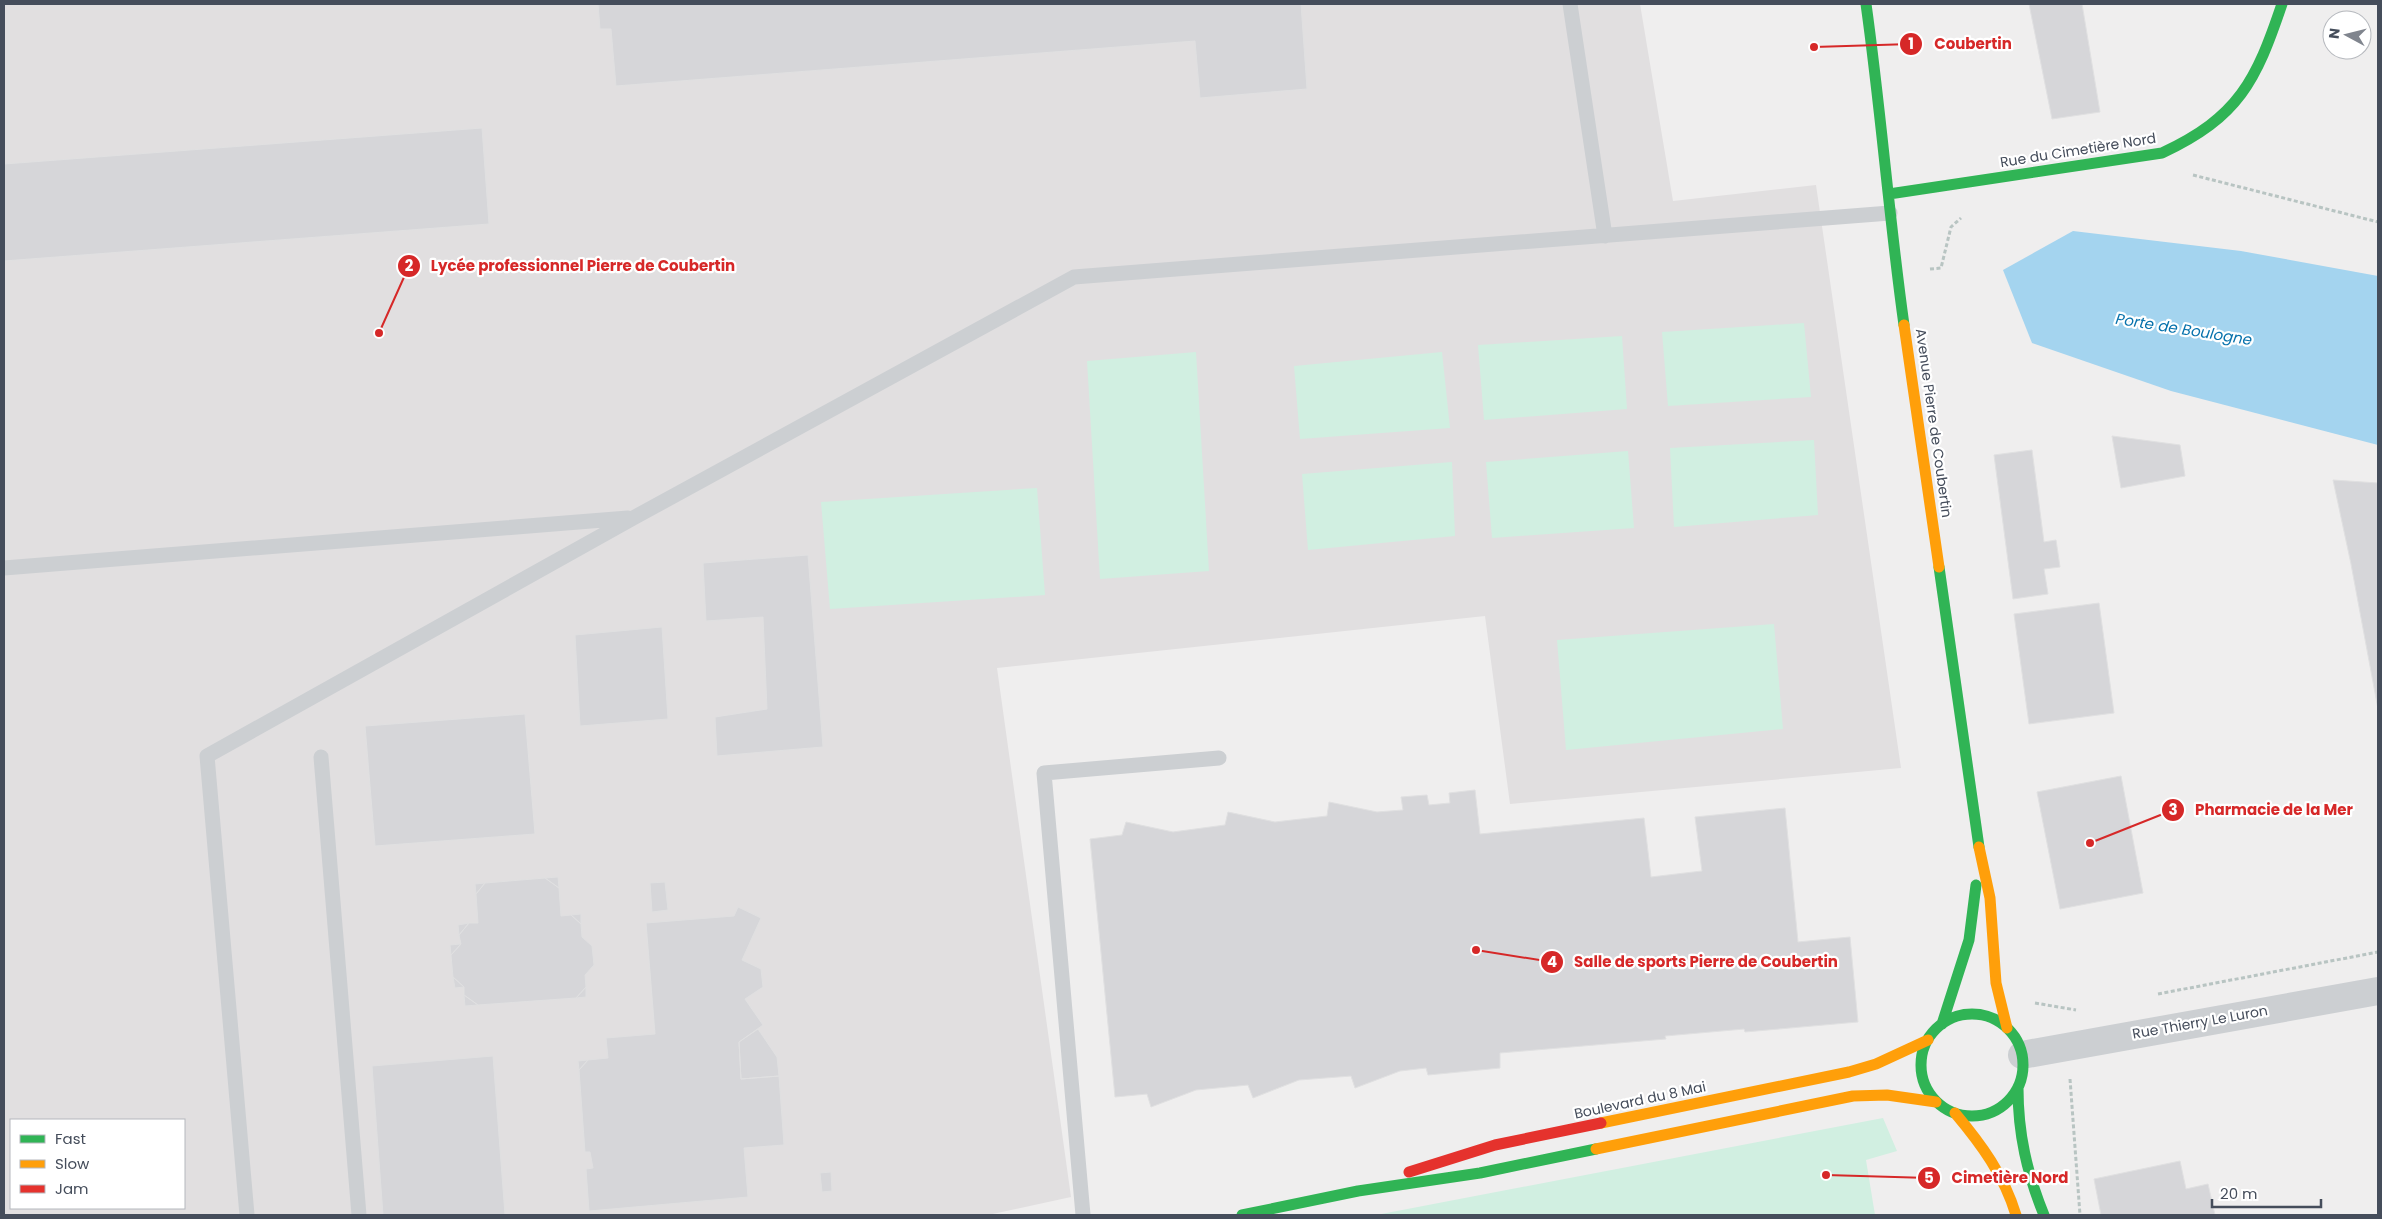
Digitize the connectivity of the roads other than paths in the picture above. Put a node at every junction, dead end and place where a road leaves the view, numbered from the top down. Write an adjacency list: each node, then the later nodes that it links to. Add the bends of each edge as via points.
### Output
1 (1570, 4): 6 (lane)
2 (1866, 4): 4 (street, Avenue Pierre de Coubertin)
3 (2282, 4): 4 (street, Rue du Cimetière Nord, via 2257,71 2237,102 2206,131 2184,144 2162,153)
4 (1889, 194): 5 (street, Avenue Pierre de Coubertin)
5 (1890, 213): 6 (lane); 11 (street, Avenue Pierre de Coubertin)
6 (1605, 236): 7 (lane, via 1074,278)
7 (635, 517): 8 (lane); 21 (lane, via 207,756)
8 (4, 568)
9 (321, 757): 22 (lane)
10 (1219, 758): 23 (lane, via 1044,773)
11 (1979, 845): 13 (street, Avenue Pierre de Coubertin, via 1969,940); 14 (street, Avenue Pierre de Coubertin, via 1990,898 1996,983)
12 (2378, 990): 16 (street, Rue Thierry Le Luron)
13 (1942, 1024): 14 (street, via 1972,1014 1987,1017); 15 (street)
14 (2007, 1028): 16 (street)
15 (1928, 1040): 18 (street, via 1921,1061 1922,1076); 20 (street, Boulevard du 8 Mai, via 1876,1064 1849,1072 1474,1150)
16 (2022, 1055): 17 (street, via 2022,1076)
17 (2018, 1088): 19 (street, via 2010,1100 1991,1113 1976,1116); 26 (street, via 2023,1160)
18 (1936, 1102): 19 (street); 20 (street, Boulevard du 8 Mai, via 1887,1095 1853,1096 1480,1173)
19 (1955, 1113): 25 (street, via 1998,1167)
20 (1358, 1192): 24 (street, Boulevard du 8 Mai)
21 (247, 1215)
22 (359, 1215)
23 (1083, 1215)
24 (1242, 1215)
25 (2016, 1215)
26 (2044, 1215)

